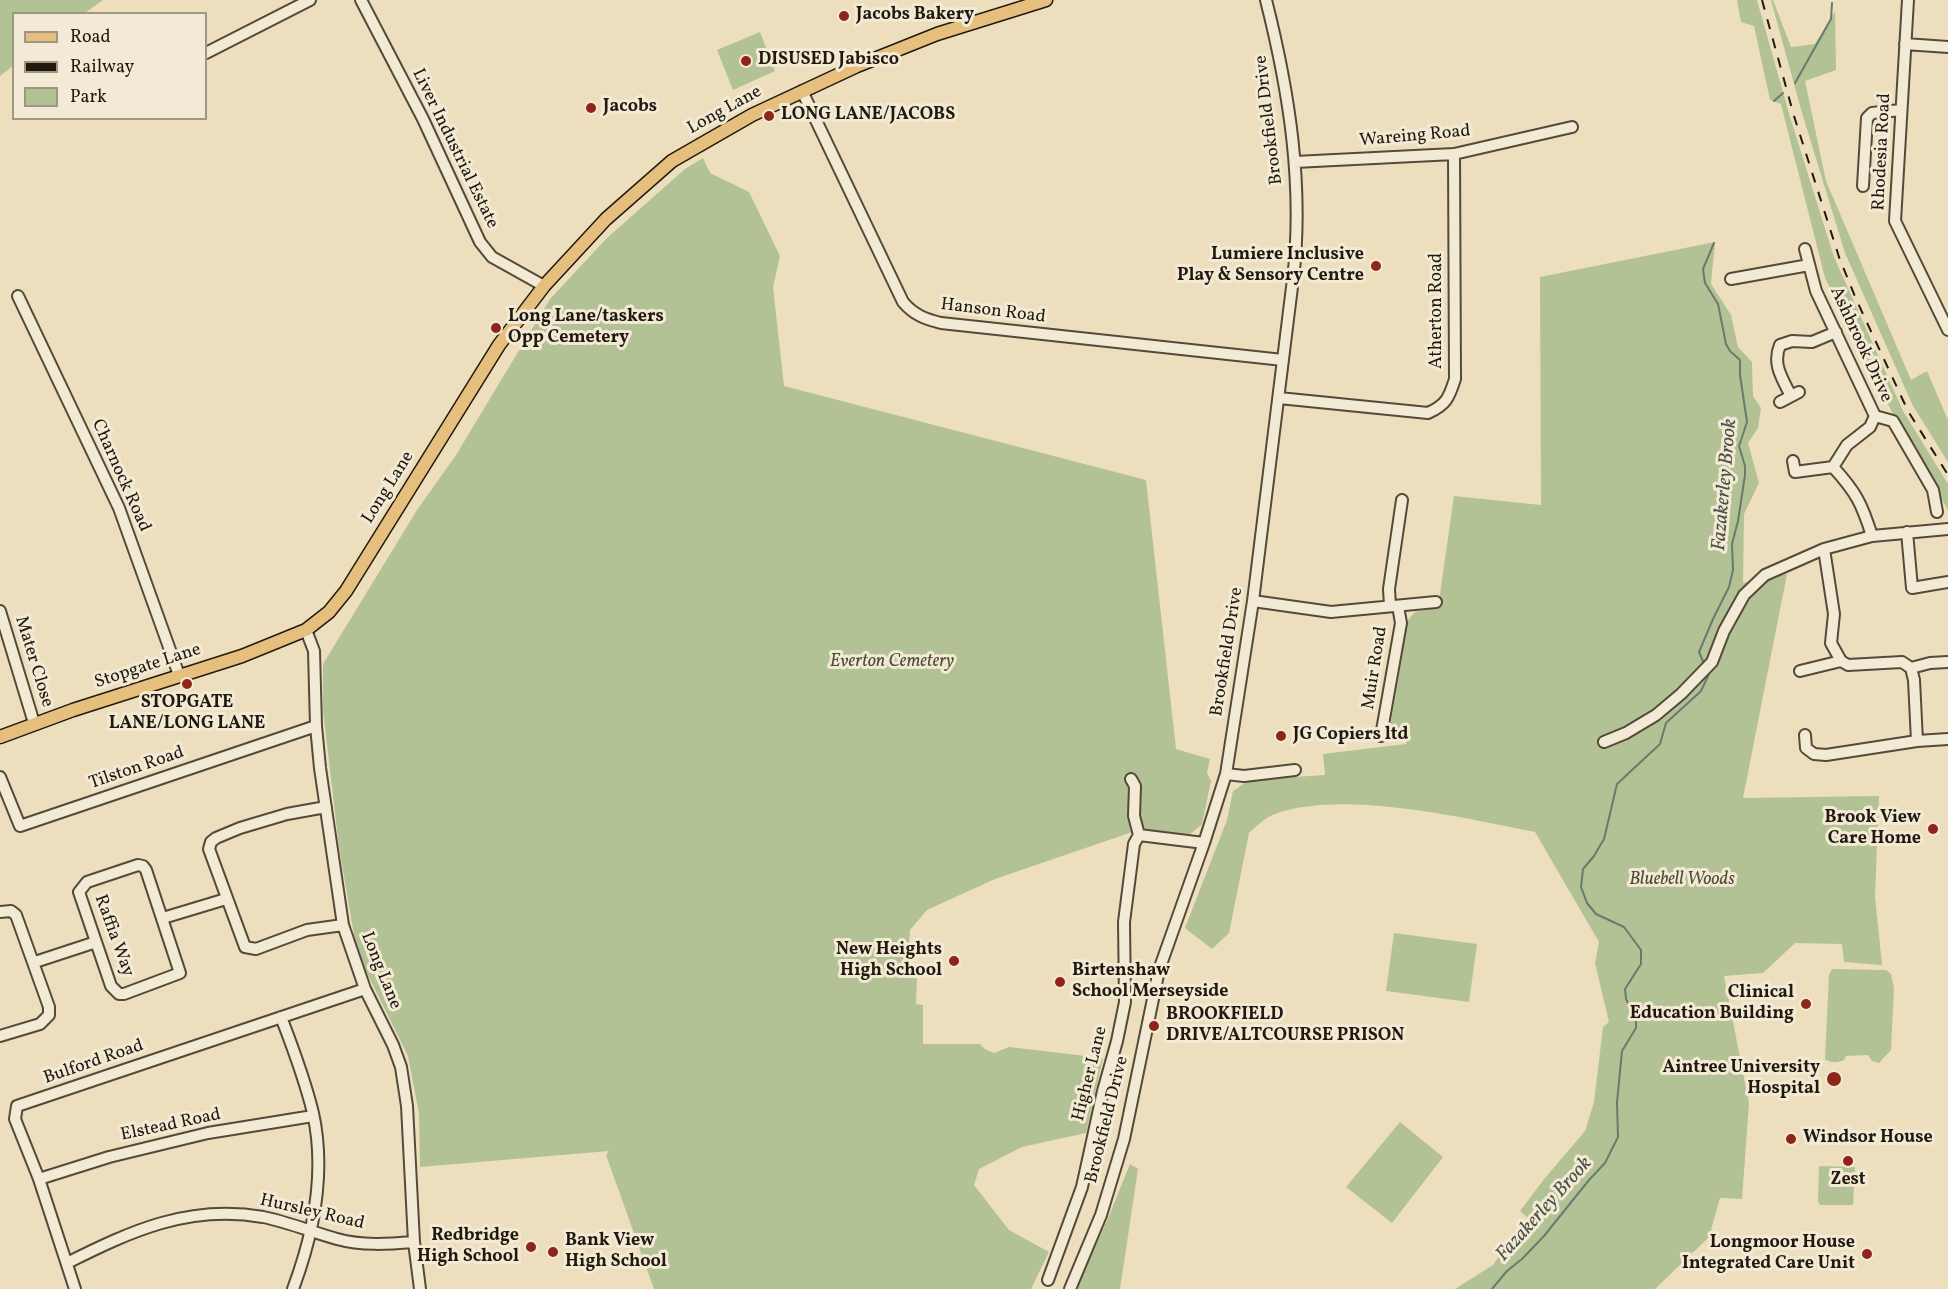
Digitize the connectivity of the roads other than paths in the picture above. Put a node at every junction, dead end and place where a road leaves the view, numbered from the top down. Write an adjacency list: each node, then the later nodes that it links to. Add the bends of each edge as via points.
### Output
1 (310, 0): 8 (street)
2 (361, 0): 19 (street, Liver Industrial Estate, via 423,119 480,242 492,257)
3 (1046, 0): 9 (main road, Long Lane, via 937,34)
4 (1266, 0): 13 (street, Brookfield Drive, via 1281,58)
5 (1908, 0): 6 (street, Rhodesia Road)
6 (1905, 44): 7 (street); 10 (street, Rhodesia Road)
7 (1948, 47)
8 (207, 52)
9 (802, 91): 19 (main road, Long Lane, via 672,161 606,219); 24 (street, Hanson Road, via 903,302 926,320)
10 (1901, 110): 14 (street, via 1868,116); 22 (street, Rhodesia Road, via 1896,221)
11 (1572, 127): 12 (street, Wareing Road)
12 (1454, 154): 13 (street, Wareing Road); 25 (street, Atherton Road, via 1455,379 1449,396 1441,407 1428,413)
13 (1295, 162): 24 (street, Brookfield Drive, via 1295,266)
14 (1863, 186)
15 (1805, 249): 16 (street, Ashbrook Drive)
16 (1809, 266): 17 (street); 23 (street, Ashbrook Drive)
17 (1748, 276): 18 (street); 20 (street)
18 (1731, 279)
19 (544, 286): 41 (main road, Long Lane, via 499,345 346,591 329,612)
20 (1751, 289)
21 (18, 296): 46 (street, Charnock Road, via 119,508)
22 (1948, 330)
23 (1836, 332): 26 (street, via 1812,342 1780,345 1777,370 1795,394); 27 (street, Ashbrook Drive)
24 (1283, 360): 25 (street, Brookfield Drive)
25 (1278, 398): 37 (street, Brookfield Drive)
26 (1780, 402)
27 (1875, 416): 29 (street, Ashbrook Drive, via 1870,427 1847,445); 31 (street, via 1893,421 1933,490)
28 (1793, 461): 29 (street, via 1795,472)
29 (1833, 467): 34 (street, via 1862,504)
30 (1402, 500): 39 (street, Muir Road, via 1389,589)
31 (1937, 512)
32 (1948, 529): 33 (street)
33 (1906, 532): 34 (street); 36 (street, via 1912,588)
34 (1872, 536): 35 (street)
35 (1824, 549): 42 (street, via 1834,614 1831,643); 54 (street, via 1765,574 1744,595 1712,662 1656,715)
36 (1948, 582)
37 (1253, 601): 39 (street, Muir Road, via 1331,612); 58 (street, Brookfield Drive)
38 (1436, 602): 39 (street, Muir Road)
39 (1394, 606): 50 (street, Muir Road, via 1401,623)
40 (0, 611): 47 (street, Mater Close)
41 (306, 630): 46 (main road, Stopgate Lane, via 242,656); 48 (street, Long Lane, via 314,651)
42 (1841, 661): 44 (street, via 1902,662); 45 (street)
43 (1948, 662): 44 (street)
44 (1911, 668): 53 (street)
45 (1800, 671)
46 (179, 675): 47 (main road, Stopgate Lane)
47 (34, 723): 51 (main road, Stopgate Lane)
48 (316, 726): 61 (street, Tilston Road, via 20,826); 62 (street, Long Lane)
49 (1805, 735): 55 (street, via 1806,748)
50 (1381, 736)
51 (0, 737)
52 (1948, 739): 53 (street)
53 (1917, 741): 55 (street)
54 (1604, 742)
55 (1814, 754): 56 (street)
56 (1802, 760)
57 (1295, 770): 58 (street, via 1244,776)
58 (1226, 774): 64 (street, Brookfield Drive)
59 (0, 777): 61 (street, Tilston Road)
60 (1131, 779): 63 (street, Higher Lane)
61 (4, 799)
62 (326, 807): 65 (street, via 240,828 211,842 209,849); 68 (street, Long Lane)
63 (1139, 835): 64 (street); 79 (street, Higher Lane, via 1134,844 1125,922 1125,1002 1082,1187)
64 (1204, 843): 83 (street, Brookfield Drive, via 1159,970 1124,1139 1101,1215)
65 (226, 899): 67 (street); 68 (street, via 245,947 250,949 307,930)
66 (0, 912): 70 (street, via 10,910 16,915)
67 (163, 918): 69 (street, Raffia Way, via 180,972 146,986 119,994 111,986); 69 (street, Raffia Way, via 143,866 87,882 79,892)
68 (343, 925): 71 (street, Long Lane)
69 (96, 942): 70 (street)
70 (35, 962): 73 (street, via 49,1015 40,1024)
71 (365, 989): 72 (street, Bulford Road); 77 (street, Long Lane, via 401,1067 407,1106)
72 (281, 1017): 74 (street); 75 (street, Bulford Road, via 17,1106 15,1119)
73 (0, 1036)
74 (313, 1116): 75 (street, Elstead Road, via 208,1133 109,1156); 76 (street, via 319,1159)
75 (39, 1179): 78 (street, Bulford Road)
76 (312, 1231): 77 (street, Hursley Road, via 366,1243); 78 (street, Hursley Road, via 242,1214 193,1215 168,1219 110,1241); 81 (street)
77 (414, 1242): 82 (street, Long Lane)
78 (67, 1263): 80 (street, Bulford Road)
79 (1048, 1280)
80 (75, 1289)
81 (293, 1289)
82 (420, 1289)
83 (1070, 1289)

